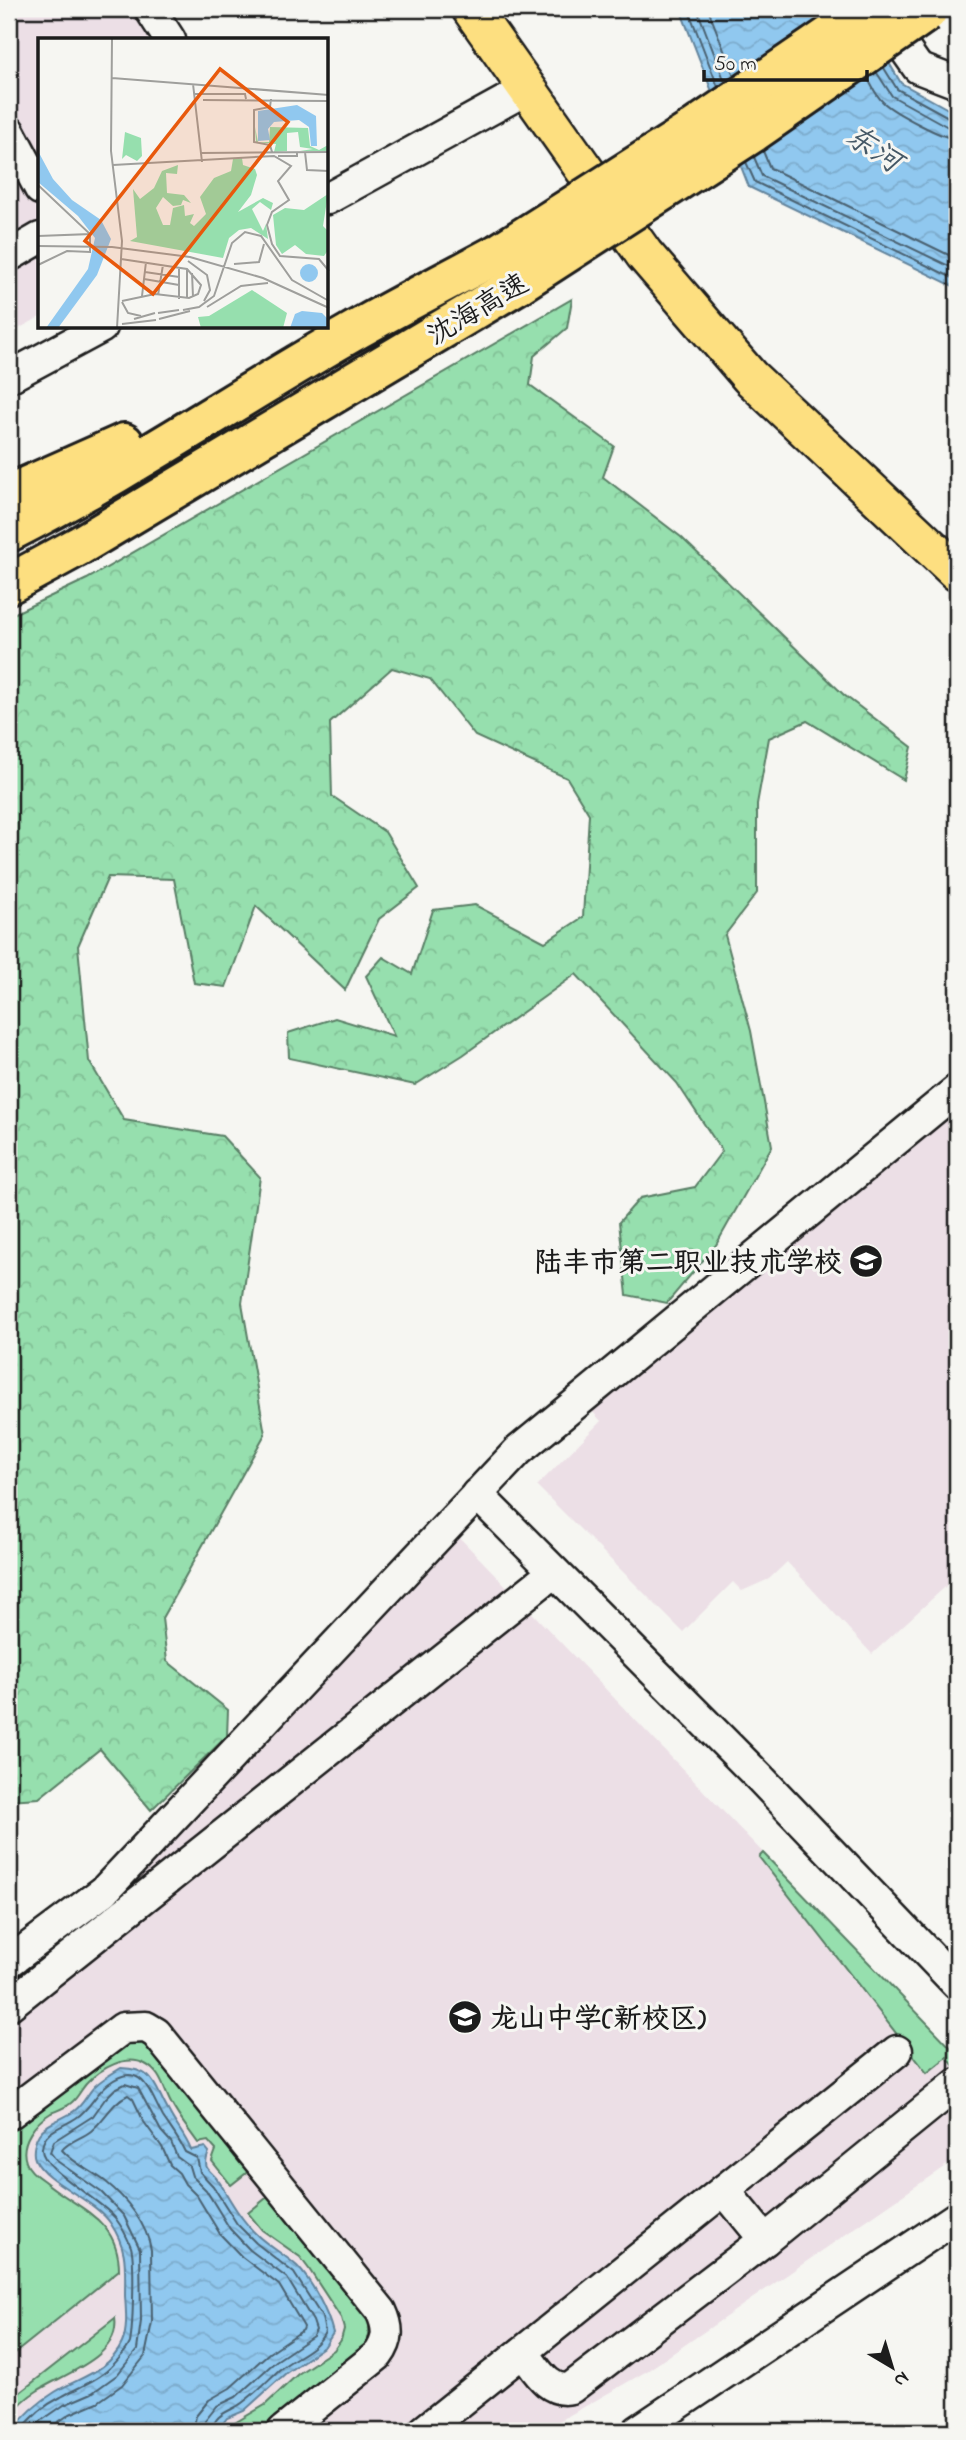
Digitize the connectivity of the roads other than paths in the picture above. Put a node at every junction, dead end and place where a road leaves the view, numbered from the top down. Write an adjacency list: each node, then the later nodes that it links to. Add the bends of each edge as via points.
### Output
1 (150, 9): 6 (street)
2 (471, 9): 8 (main road)
3 (869, 9): 15 (highway, 沈海高速, bridge, via 689,132)
4 (876, 9): 7 (street, via 918,68)
5 (929, 10): 15 (highway, 沈海高速, bridge, via 754,132)
6 (169, 38)
7 (957, 83)
8 (529, 88): 12 (street); 21 (main road, via 644,254 750,377)
9 (9, 131): 10 (street)
10 (24, 157): 11 (street)
11 (38, 185)
12 (329, 199)
13 (38, 239): 14 (street)
14 (9, 256)
15 (510, 268): 17 (highway, 沈海高速); 22 (highway, 沈海高速, via 91,539)
16 (98, 329): 18 (street)
17 (350, 334): 19 (highway); 20 (highway, 沈海高速)
18 (9, 377)
19 (9, 494)
20 (9, 532)
21 (957, 572)
22 (9, 584)
23 (957, 1090): 24 (street, via 518,1451)
24 (477, 1494): 25 (street); 26 (street, via 104,1891)
25 (554, 1572): 27 (street); 28 (street)
26 (9, 1962)
27 (957, 1984)
28 (9, 2005)
29 (897, 2051): 32 (street)
30 (957, 2084): 34 (street)
31 (9, 2115): 36 (street, via 123,2028 146,2027 156,2033 387,2323 385,2345 378,2355)
32 (724, 2190): 34 (street); 35 (street)
33 (957, 2217): 38 (street)
34 (765, 2240): 35 (street, via 571,2388 555,2389)
35 (523, 2352): 37 (street)
36 (283, 2431)
37 (424, 2431)
38 (638, 2431)

